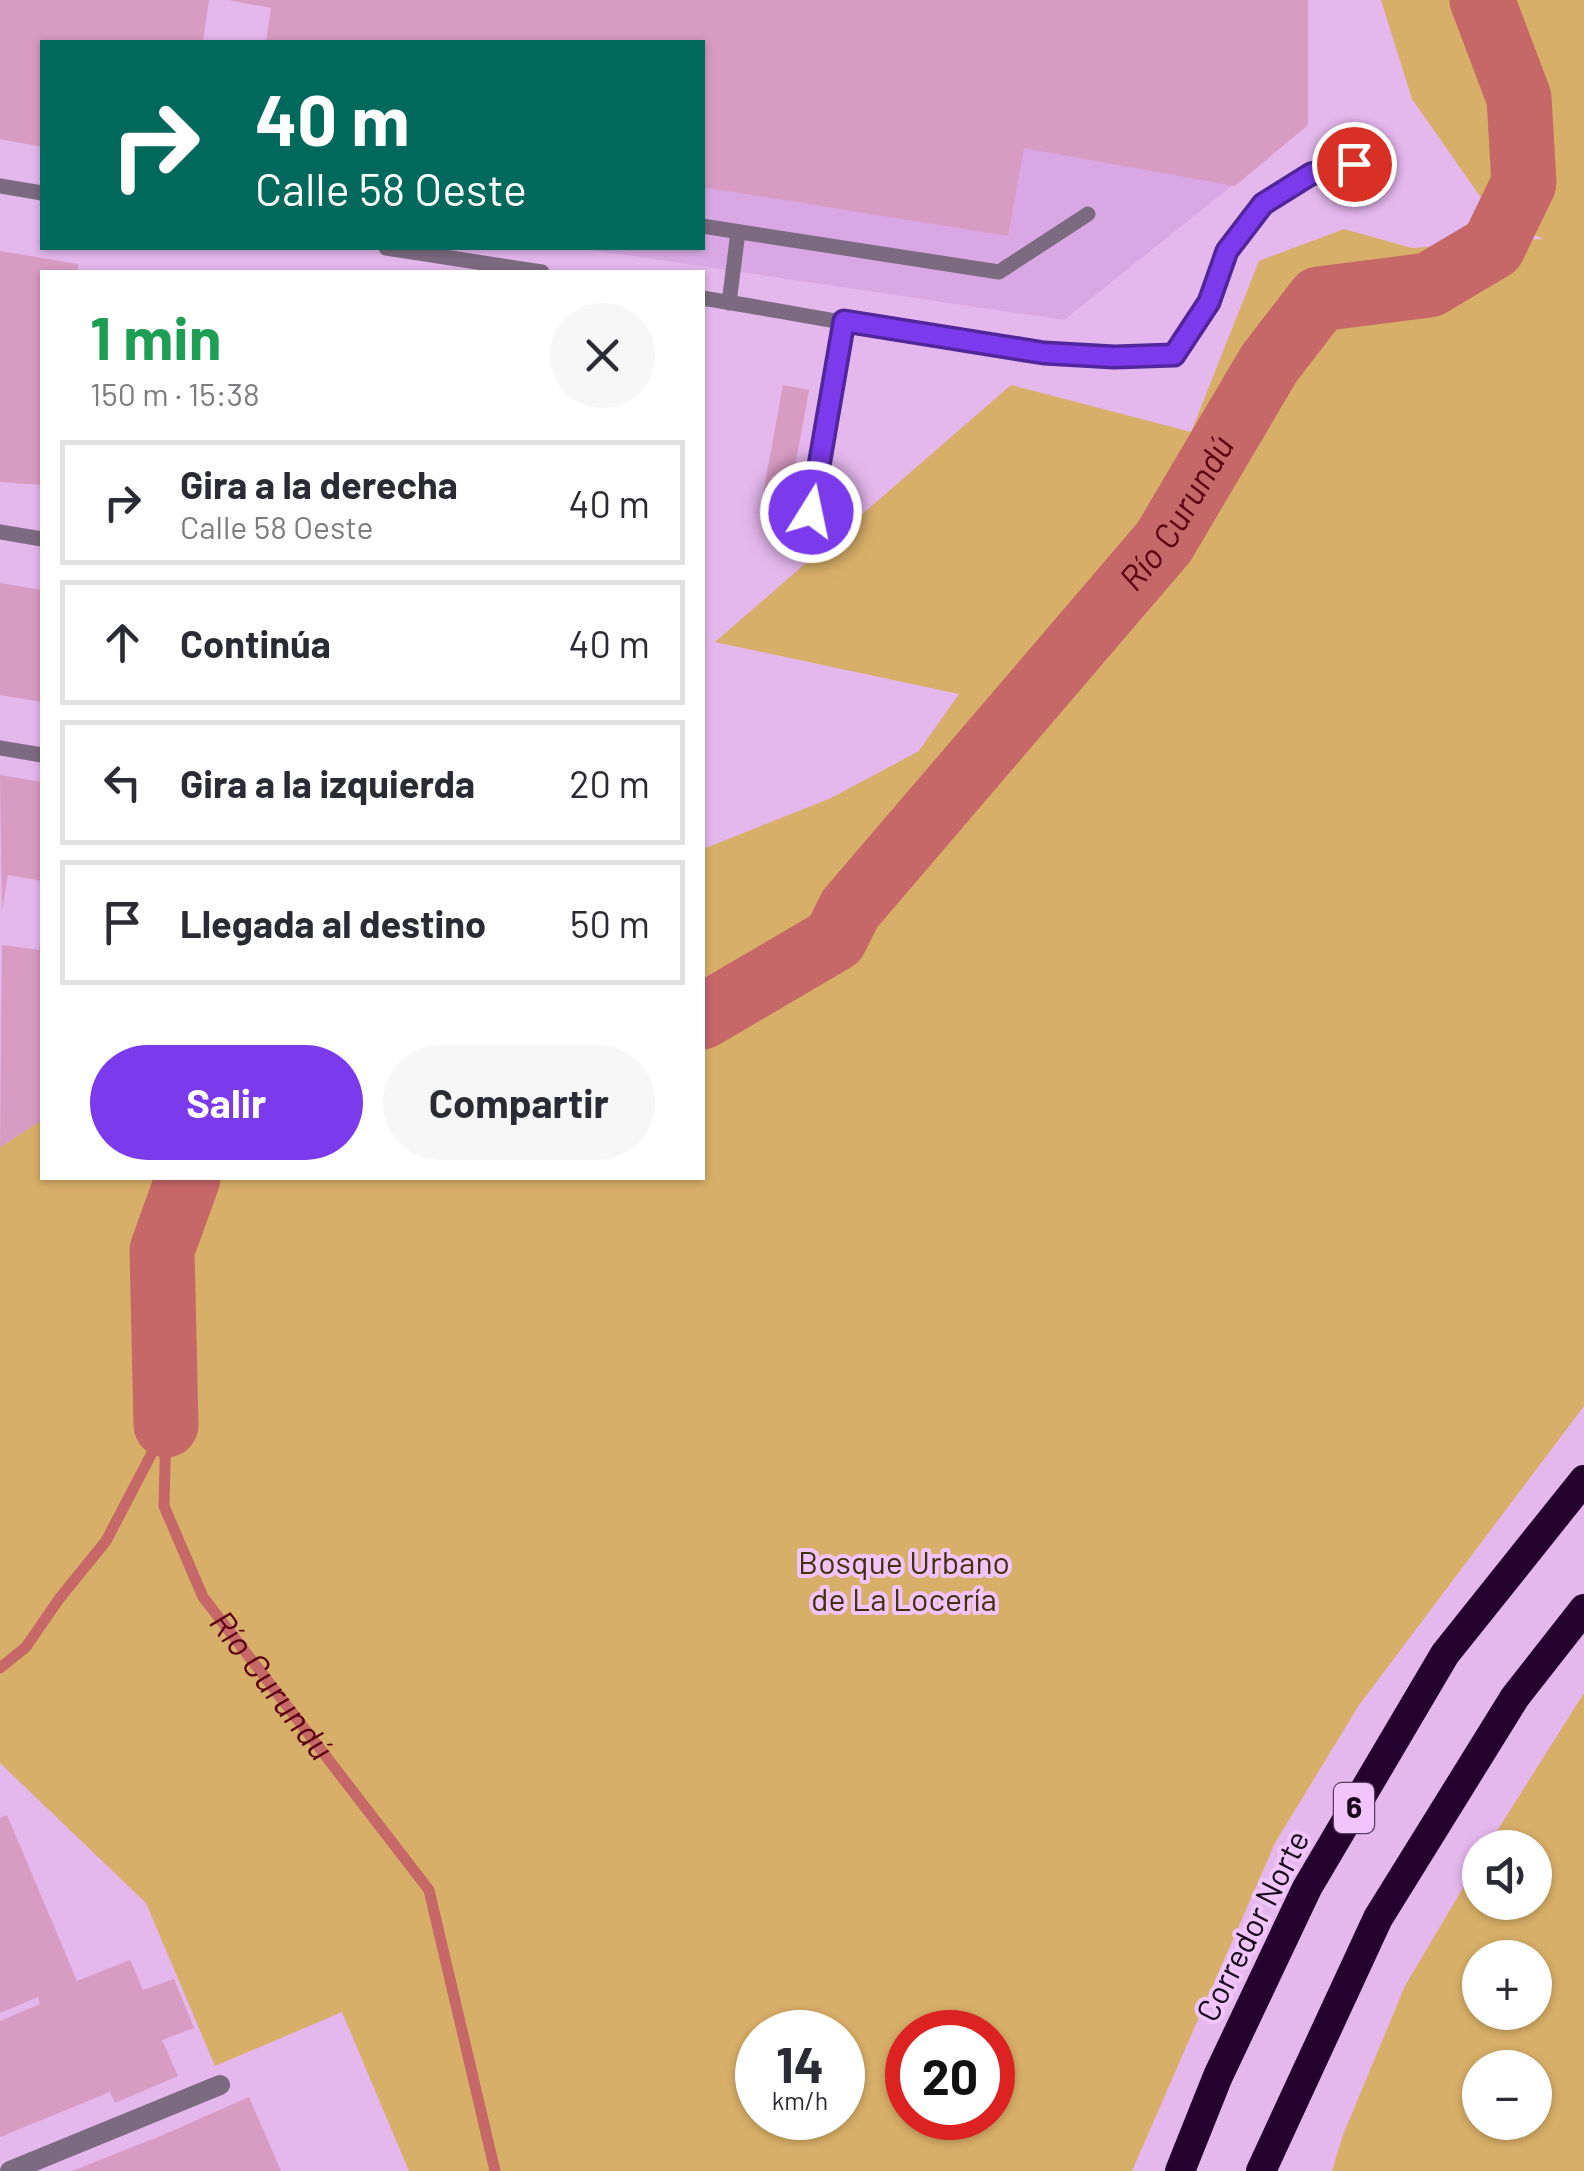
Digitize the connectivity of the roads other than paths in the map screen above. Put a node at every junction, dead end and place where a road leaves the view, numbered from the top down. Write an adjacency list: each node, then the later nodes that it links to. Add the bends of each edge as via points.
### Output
1 (1354, 164): 11 (lane, via 1311,174 1263,204 1227,251 1209,302 1174,355 1044,353)
2 (0, 186): 3 (lane)
3 (40, 192)
4 (1088, 214): 6 (lane, via 1000,272)
5 (705, 226): 6 (lane)
6 (738, 232): 10 (lane)
7 (399, 250): 8 (lane)
8 (529, 270)
9 (705, 298): 10 (lane)
10 (729, 302): 11 (lane)
11 (844, 321): 12 (lane)
12 (811, 512)
13 (0, 532): 14 (lane)
14 (40, 539)
15 (0, 748): 16 (lane)
16 (40, 755)
17 (1584, 1480): 22 (highway, Corredor Norte / 6, via 1445,1654 1316,1871)
18 (1584, 1609): 20 (highway, 6, via 1515,1697 1378,1918)
19 (220, 2085): 21 (street)
20 (1283, 2118): 23 (highway, 6); 24 (highway)
21 (10, 2171)
22 (1180, 2171)
23 (1261, 2171)
24 (1282, 2171)

